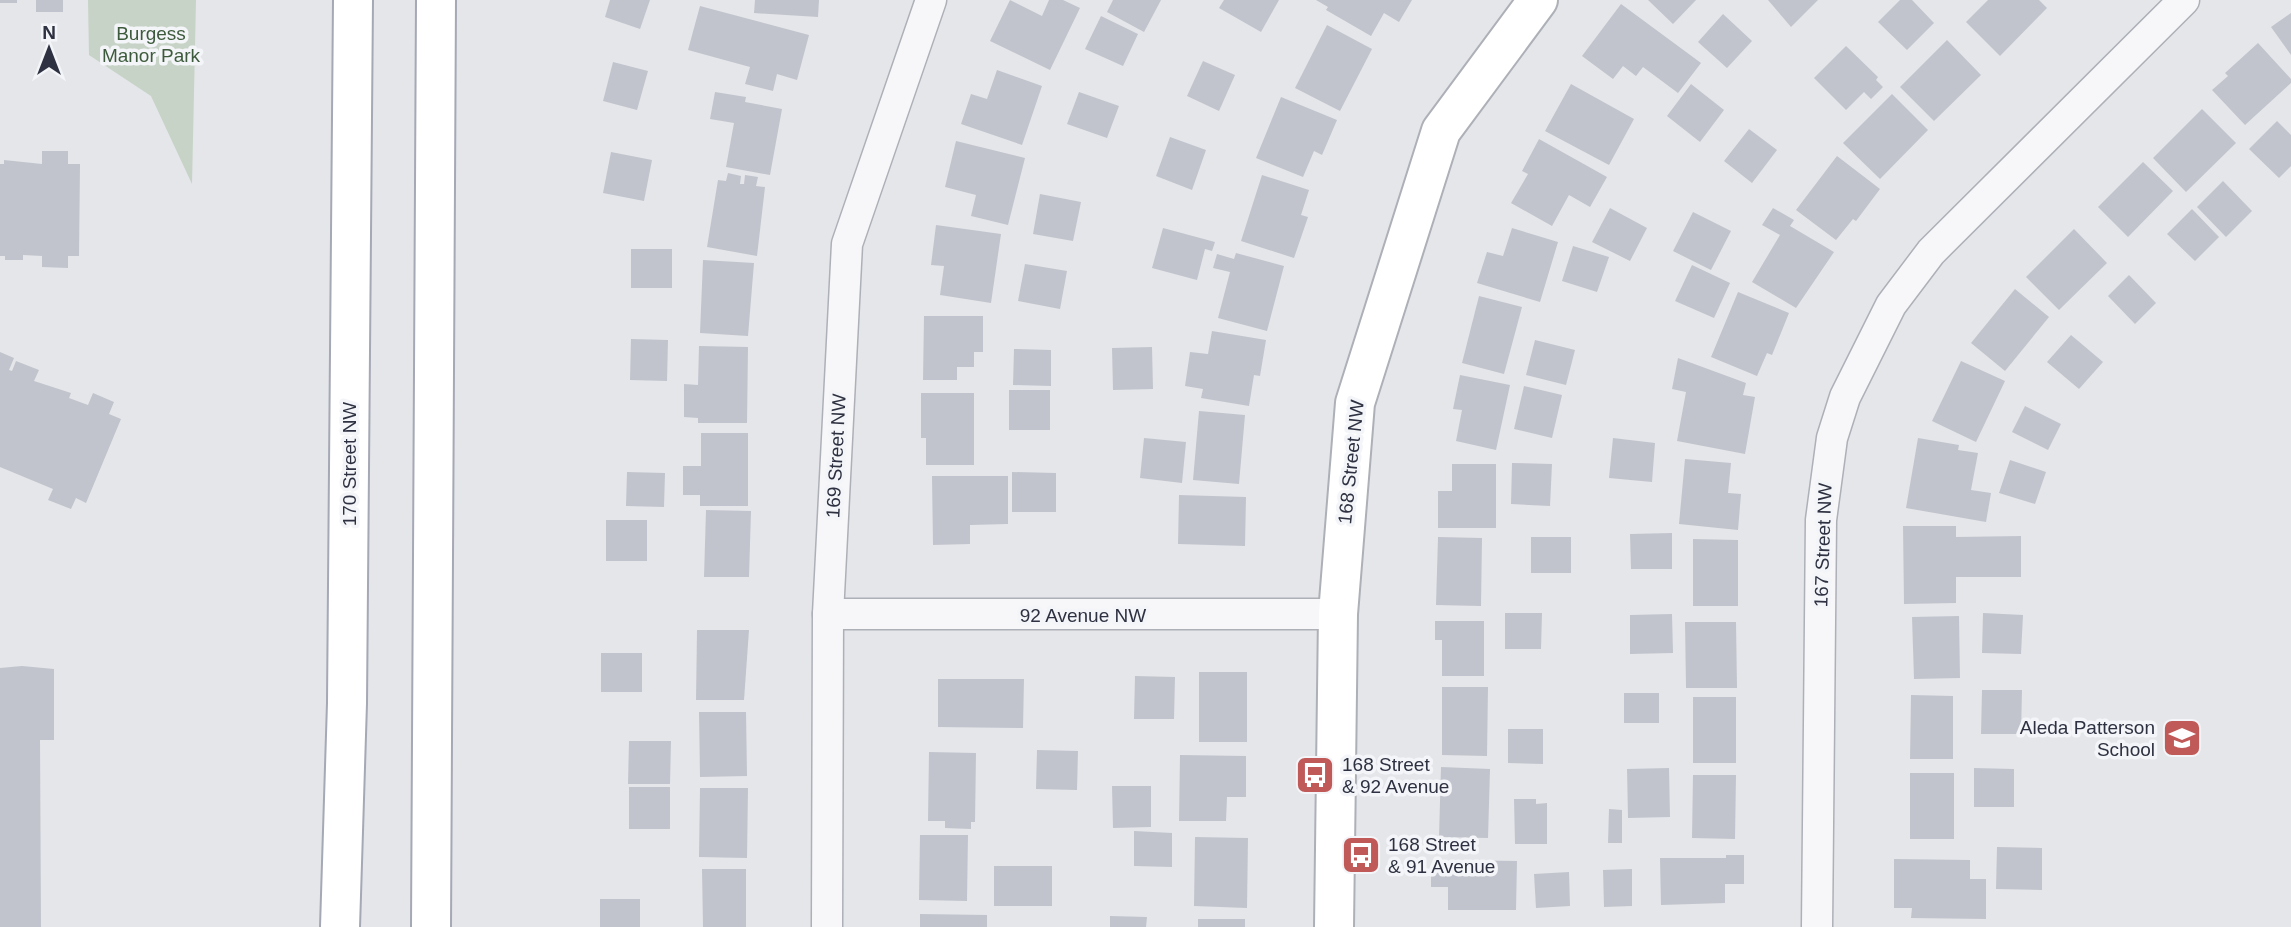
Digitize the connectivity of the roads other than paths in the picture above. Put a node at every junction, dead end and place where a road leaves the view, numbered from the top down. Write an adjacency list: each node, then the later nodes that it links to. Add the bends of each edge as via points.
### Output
1 (353, 0): 8 (main road, 170 Street NW, via 347,703)
2 (436, 0): 9 (main road)
3 (931, 0): 6 (street, 169 Street NW, via 847,244)
4 (1538, 0): 7 (main road, 168 Street NW, via 1441,131 1354,403)
5 (2184, 0): 12 (street, 167 Street NW, via 1931,252 1891,305 1845,397 1832,438 1821,520)
6 (828, 614): 7 (street, 92 Avenue NW); 10 (street, 169 Street NW)
7 (1338, 614): 11 (main road, 168 Street NW)
8 (340, 927)
9 (431, 927)
10 (827, 927)
11 (1334, 927)
12 (1817, 927)

